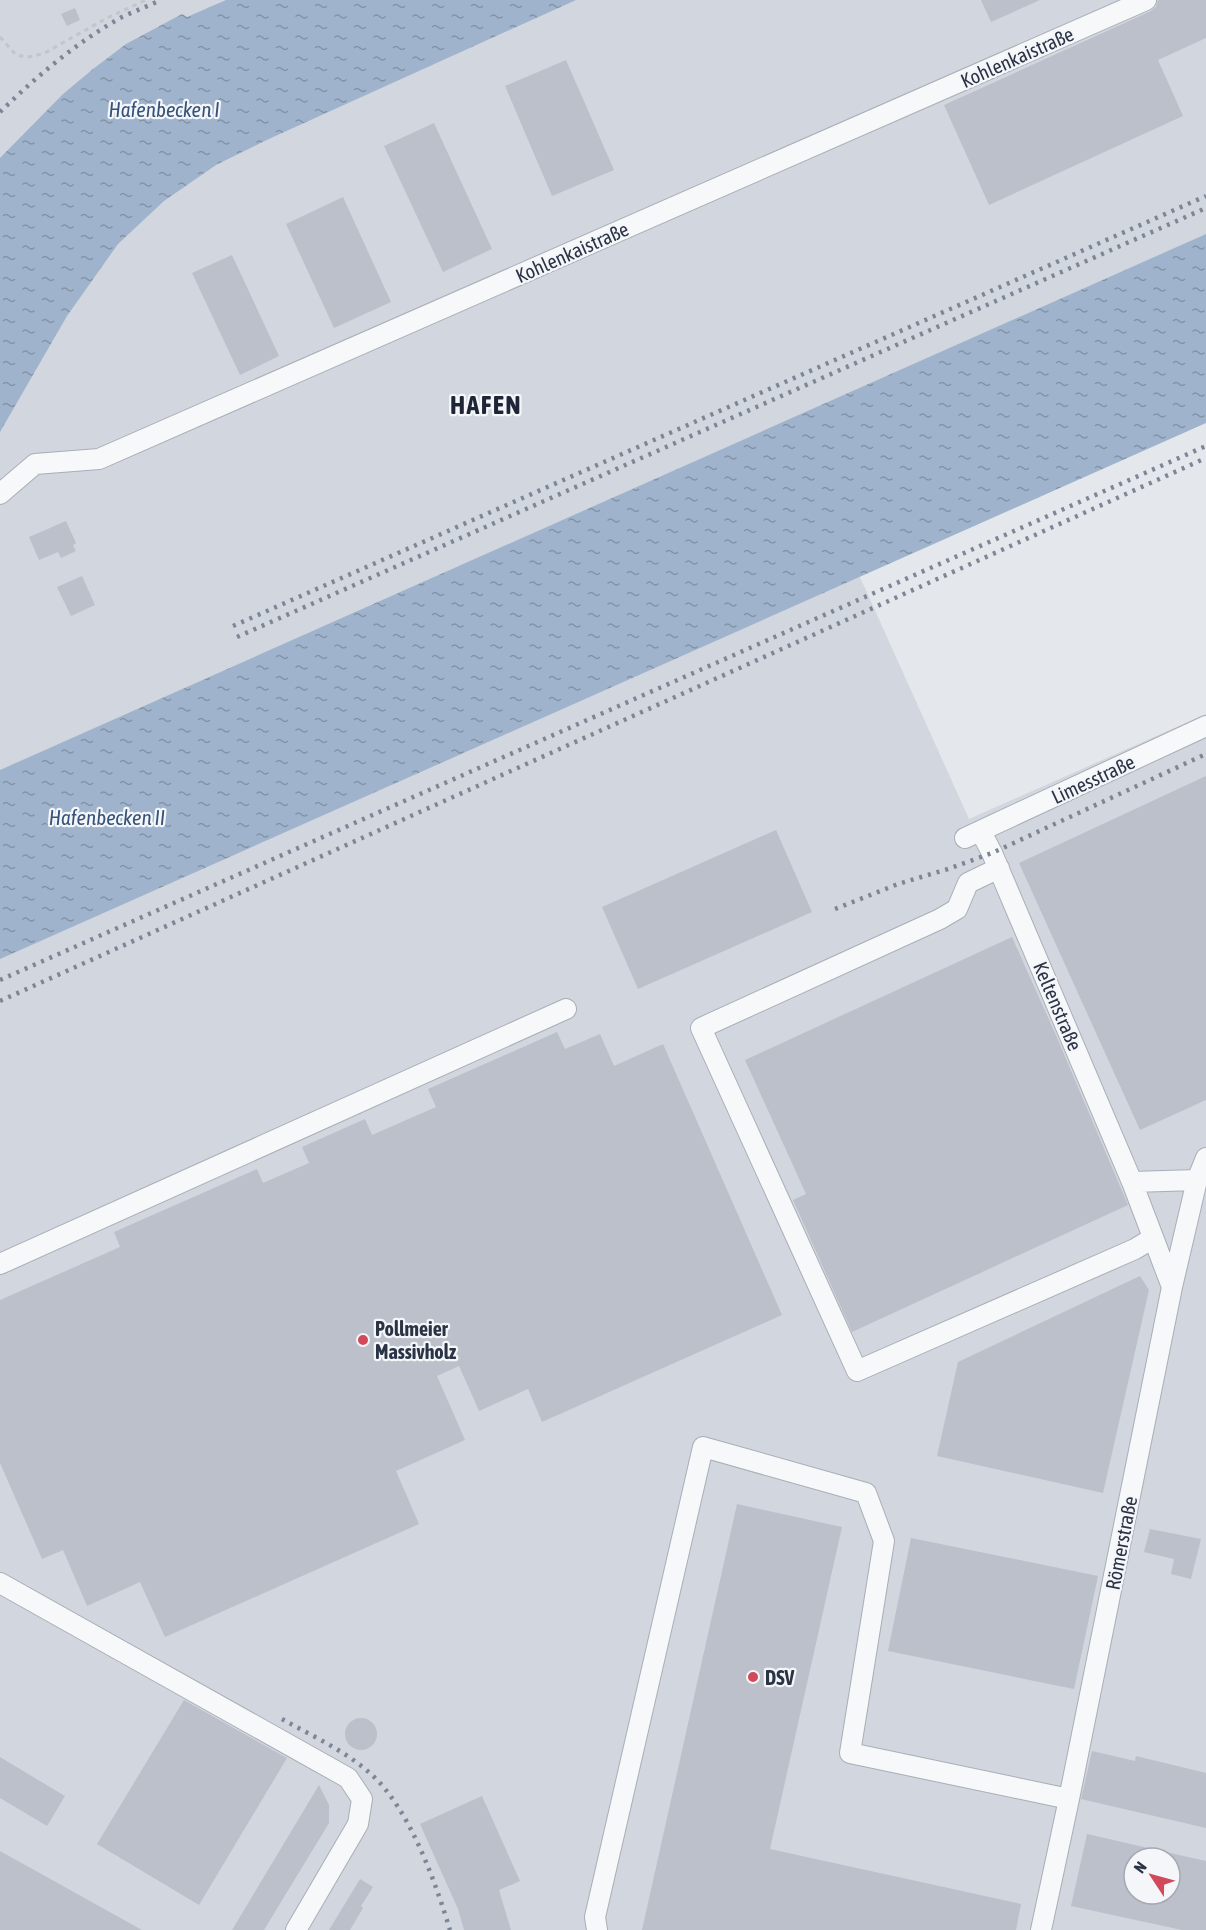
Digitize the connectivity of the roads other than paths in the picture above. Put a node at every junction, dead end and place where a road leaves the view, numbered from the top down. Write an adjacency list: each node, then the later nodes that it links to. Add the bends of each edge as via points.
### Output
1 (1146, 0): 2 (street, Kohlenkaistraße, via 99,459 35,464)
2 (0, 494)
3 (1206, 726): 4 (street, Limesstraße)
4 (973, 835): 5 (street, Keltenstraße)
5 (999, 868): 9 (street, Keltenstraße); 10 (street, via 968,883 957,909 940,919 701,1028 856,1371)
6 (566, 1009): 11 (street)
7 (1206, 1158): 8 (street, Römerstraße)
8 (1197, 1180): 9 (street); 12 (street, Römerstraße)
9 (1132, 1182): 10 (street, Keltenstraße)
10 (1153, 1238): 12 (street, Keltenstraße)
11 (0, 1264)
12 (1172, 1287): 14 (street, Römerstraße)
13 (0, 1583): 15 (street, via 348,1778 362,1799 357,1824)
14 (1069, 1799): 16 (street, via 850,1753 884,1541 866,1493 703,1447 595,1917); 17 (street, Römerstraße)
15 (296, 1930)
16 (597, 1930)
17 (1041, 1930)

